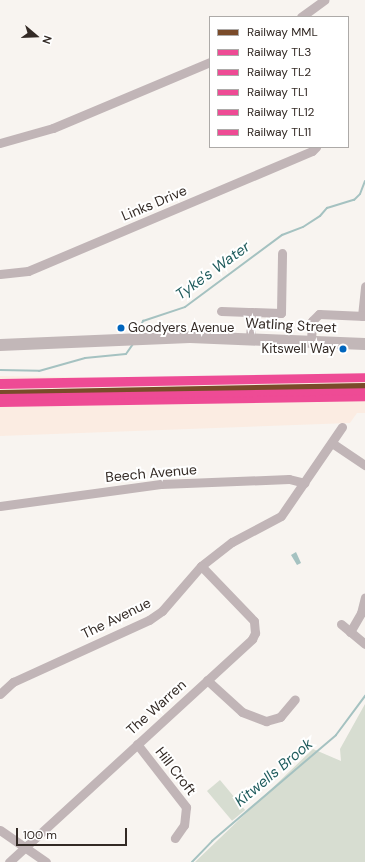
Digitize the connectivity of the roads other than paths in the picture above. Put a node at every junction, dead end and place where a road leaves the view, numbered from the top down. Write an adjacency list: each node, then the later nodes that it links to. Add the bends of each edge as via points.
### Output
1 (324, 0): 2 (street)
2 (302, 16)
3 (209, 62): 4 (street, via 53,128)
4 (0, 143)
5 (315, 148): 7 (street, Links Drive, via 28,271)
6 (282, 253): 10 (street, via 281,313)
7 (0, 274)
8 (365, 286): 11 (street)
9 (221, 311): 10 (street)
10 (252, 312): 12 (street)
11 (363, 316): 13 (street, via 320,314 312,321)
12 (250, 338): 13 (main road, Watling Street); 15 (main road, Watling Street, via 146,338)
13 (311, 341): 14 (main road, Watling Street)
14 (365, 344)
15 (0, 345)
16 (342, 427): 17 (street, The Avenue)
17 (332, 443): 18 (street); 19 (street, The Avenue)
18 (365, 465)
19 (305, 483): 20 (street, Beech Avenue, via 289,479 161,484); 21 (street, The Avenue, via 281,516 232,542)
20 (0, 506)
21 (201, 566): 26 (street, The Warren, via 254,621 256,627 252,639); 27 (street, The Avenue, via 173,600 149,620 13,682)
22 (365, 597): 24 (street, via 361,613)
23 (341, 624): 24 (street)
24 (350, 632): 25 (street)
25 (365, 644)
26 (207, 680): 28 (street, via 242,712 266,721 280,717); 29 (street, The Warren)
27 (0, 694)
28 (295, 699)
29 (137, 744): 31 (street, Hill Croft, via 186,807 184,825); 32 (street, The Warren)
30 (0, 830): 32 (street)
31 (175, 838)
32 (24, 848): 33 (street, The Warren); 34 (street)
33 (9, 862)
34 (46, 862)

